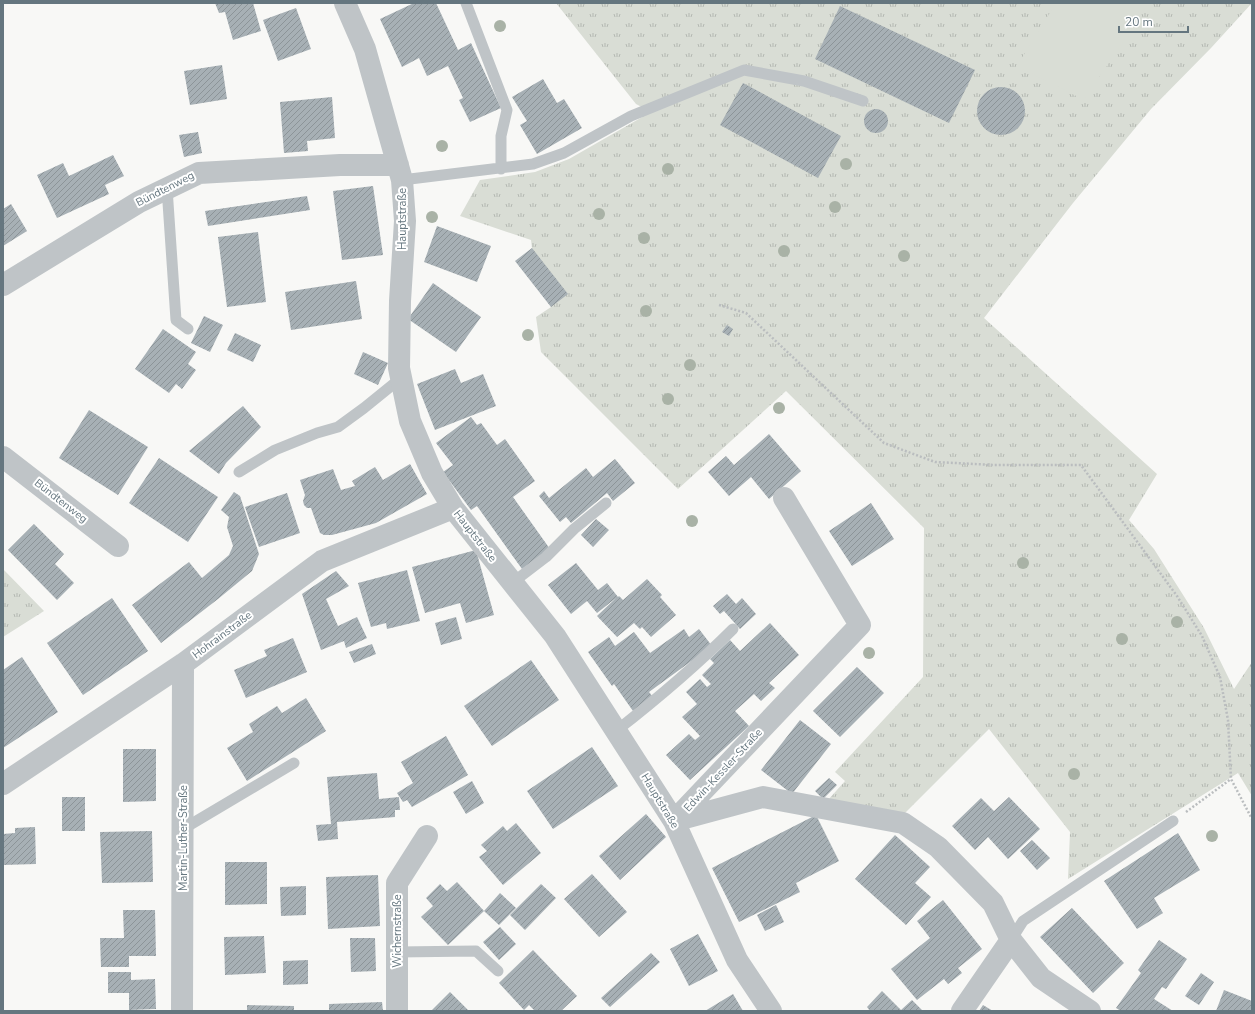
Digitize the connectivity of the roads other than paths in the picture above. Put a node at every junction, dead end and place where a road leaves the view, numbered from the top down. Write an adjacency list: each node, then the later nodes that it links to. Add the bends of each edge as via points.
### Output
1 (345, 3): 5 (street, Hauptstraße, via 364,49)
2 (466, 3): 4 (lane, via 507,110 501,136)
3 (864, 101): 4 (lane, via 804,81 744,70 631,116 564,153 533,164)
4 (501, 169): 5 (lane)
5 (400, 173): 6 (street, Bündtenweg, via 340,164 199,173); 9 (street, Hauptstraße, via 404,221 400,301)
6 (167, 188): 7 (street, Bündtenweg, via 139,202); 8 (lane, via 176,320)
7 (3, 285)
8 (188, 329)
9 (401, 378): 11 (lane, via 338,427 276,450); 14 (street, Hauptstraße, via 410,421 432,473)
10 (3, 457): 15 (street, Bündtenweg)
11 (239, 472)
12 (784, 498): 22 (street, Edwin-Kessler-Straße, via 860,625)
13 (606, 503): 16 (lane, via 574,529 546,557)
14 (453, 508): 16 (street, Hauptstraße); 18 (street, Hohrainstraße, via 322,561)
15 (118, 546)
16 (512, 582): 19 (street, Hauptstraße, via 555,636)
17 (733, 629): 19 (lane, via 653,702)
18 (183, 664): 21 (street, Hohrainstraße); 24 (street, Martin-Luther-Straße)
19 (616, 730): 22 (street, Hauptstraße)
20 (294, 764): 24 (lane)
21 (3, 784)
22 (674, 821): 26 (street, Edwin-Kessler-Straße, via 763,797 903,823 938,847 993,903); 31 (street, Hauptstraße, via 737,960)
23 (1173, 821): 26 (lane, via 1023,921)
24 (183, 829): 29 (street, Martin-Luther-Straße)
25 (427, 836): 27 (street, Wichernstraße, via 397,883)
26 (1011, 940): 32 (street); 33 (street, Edwin-Kessler-Straße, via 1041,978)
27 (397, 952): 28 (lane, via 476,951); 30 (street, Wichernstraße)
28 (498, 971)
29 (182, 1011)
30 (397, 1011)
31 (771, 1011)
32 (962, 1011)
33 (1090, 1011)

